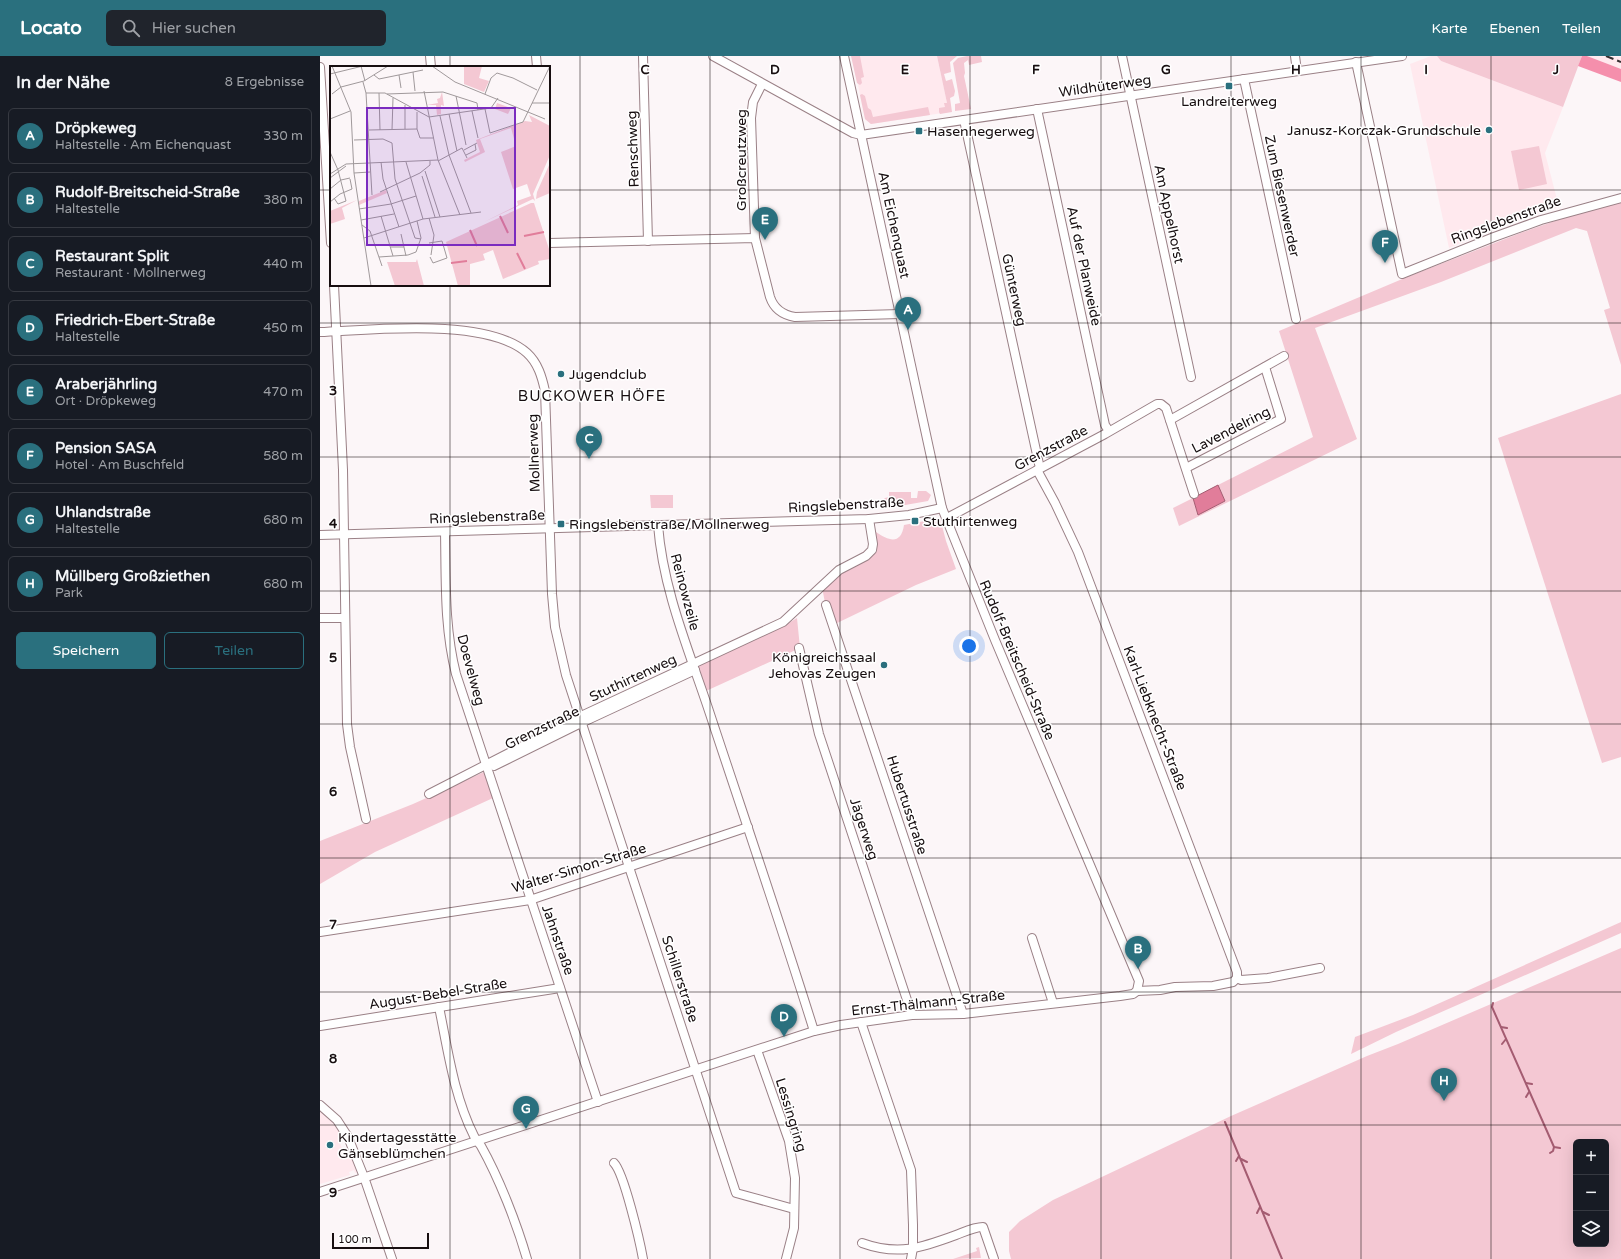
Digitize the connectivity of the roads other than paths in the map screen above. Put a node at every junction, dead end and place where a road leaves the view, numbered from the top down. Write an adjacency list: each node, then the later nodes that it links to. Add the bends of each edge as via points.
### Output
1 (430, 56): 10 (street)
2 (536, 56): 11 (street)
3 (643, 56): 23 (street, Renschweg)
4 (713, 56): 15 (street)
5 (844, 56): 19 (street, Am Eichenquast)
6 (1122, 56): 16 (street, Am Appelhorst)
7 (1295, 56): 13 (street)
8 (1402, 56): 9 (street, Wildhüterweg)
9 (1356, 62): 13 (street, Wildhüterweg); 20 (street, Ringslebenstraße, via 1402,274 1541,220)
10 (431, 66)
11 (537, 66)
12 (320, 67): 21 (street)
13 (1297, 71): 14 (street, Wildhüterweg)
14 (1244, 79): 16 (street, Wildhüterweg); 27 (street, Zum Biesenwerder)
15 (762, 84): 19 (street); 22 (street, Großcreutzweg, via 753,102 751,118)
16 (1130, 95): 17 (street, Wildhüterweg); 32 (street, Am Appelhorst)
17 (1037, 109): 18 (street, Wildhüterweg); 35 (street, Auf der Planweide)
18 (964, 120): 19 (street, Wildhüterweg); 36 (street, Günterweg)
19 (861, 135): 26 (street, Am Eichenquast)
20 (1621, 198)
21 (330, 227)
22 (755, 238): 23 (street); 26 (street, Großcreutzweg, via 770,297 774,306 785,314 795,317)
23 (648, 241): 24 (street)
24 (550, 243)
25 (334, 286): 28 (street)
26 (900, 314): 39 (street, Am Eichenquast)
27 (1296, 319)
28 (336, 331): 29 (street, Mollnerweg); 42 (street, Mollnerweg, via 433,328 475,332 515,345 528,354 538,370 545,391); 44 (street, via 342,425)
29 (320, 332)
30 (1284, 356): 31 (street)
31 (1265, 367): 34 (street); 37 (street, Lavendelring, via 1281,419)
32 (1191, 377)
33 (1166, 408): 34 (street, Lavendelring); 36 (street, Grenzstraße, via 1161,404 1154,405 1105,434)
34 (1170, 420): 37 (street, Lavendelring)
35 (1107, 428)
36 (1038, 467): 39 (street, Grenzstraße); 61 (street, Karl-Liebknecht-Straße, via 1081,559 1237,972)
37 (1186, 468): 38 (street, Lavendelring)
38 (1194, 494)
39 (945, 514): 40 (street, Ringslebenstraße); 63 (street, Rudolf-Breitscheid-Straße, via 992,633 1138,981)
40 (870, 519): 41 (street, Ringslebenstraße); 50 (street, Stuthirtenweg, via 874,544 866,556 839,570 783,622)
41 (658, 525): 42 (street, Ringslebenstraße); 50 (street, Reinowzeile, via 664,569)
42 (550, 529): 43 (street, Ringslebenstraße); 51 (street, Mollnerweg, via 556,627 566,675)
43 (445, 532): 44 (street, Ringslebenstraße); 52 (street, Doevelweg, via 448,639 456,674)
44 (344, 534): 45 (street, Ringslebenstraße); 48 (street)
45 (320, 535)
46 (826, 605): 66 (street, Hubertusstraße)
47 (320, 618): 48 (street)
48 (345, 618): 54 (street, via 347,724)
49 (799, 648): 67 (street, Jägerweg, via 819,734)
50 (694, 667): 51 (street, Stuthirtenweg); 55 (street, Reinowzeile)
51 (580, 720): 52 (street, Stuthirtenweg); 56 (street, Schillerstraße)
52 (487, 767): 53 (street, Stuthirtenweg); 57 (street, Jahnstraße)
53 (429, 794)
54 (366, 819)
55 (748, 827): 56 (street, Walter-Simon-Straße); 70 (street, Reinowzeile)
56 (629, 868): 57 (street, Walter-Simon-Straße); 72 (street, Schillerstraße)
57 (530, 900): 58 (street, Walter-Simon-Straße); 62 (street, Jahnstraße)
58 (320, 932)
59 (1032, 938): 64 (street)
60 (1320, 968): 61 (street, Ernst-Thälmann-Straße, via 1268,978)
61 (1237, 978): 63 (street, Ernst-Thälmann-Straße, via 1233,982 1213,986 1175,986 1160,990)
62 (560, 988): 65 (street, August-Bebel-Straße); 73 (street, Jahnstraße)
63 (1137, 991): 64 (street, Ernst-Thälmann-Straße, via 1133,994)
64 (1053, 1003): 66 (street, Ernst-Thälmann-Straße)
65 (439, 1007): 69 (street, August-Bebel-Straße); 75 (street, via 455,1082)
66 (963, 1014): 67 (street, Ernst-Thälmann-Straße)
67 (912, 1015): 68 (street, Ernst-Thälmann-Straße)
68 (861, 1022): 70 (street, Ernst-Thälmann-Straße); 81 (street, via 911,1170)
69 (320, 1026)
70 (814, 1031): 71 (street, Ernst-Thälmann-Straße)
71 (757, 1050): 72 (street, Ernst-Thälmann-Straße); 79 (street, Lessingring, via 789,1141 795,1178)
72 (696, 1070): 73 (street, Ernst-Thälmann-Straße); 79 (street, Schillerstraße, via 736,1193)
73 (598, 1102): 75 (street, Ernst-Thälmann-Straße)
74 (320, 1105): 77 (street, via 337,1120 348,1136)
75 (477, 1140): 77 (street, Ernst-Thälmann-Straße); 83 (street, via 514,1221)
76 (614, 1163): 84 (street, via 636,1225)
77 (364, 1178): 78 (street, Ernst-Thälmann-Straße); 82 (street)
78 (320, 1192)
79 (794, 1209): 85 (street, Lessingring, via 794,1228)
80 (862, 1243): 81 (street, via 897,1250)
81 (913, 1248): 86 (street); 87 (street, via 983,1227)
82 (392, 1259)
83 (527, 1259)
84 (643, 1259)
85 (786, 1259)
86 (911, 1259)
87 (994, 1259)

